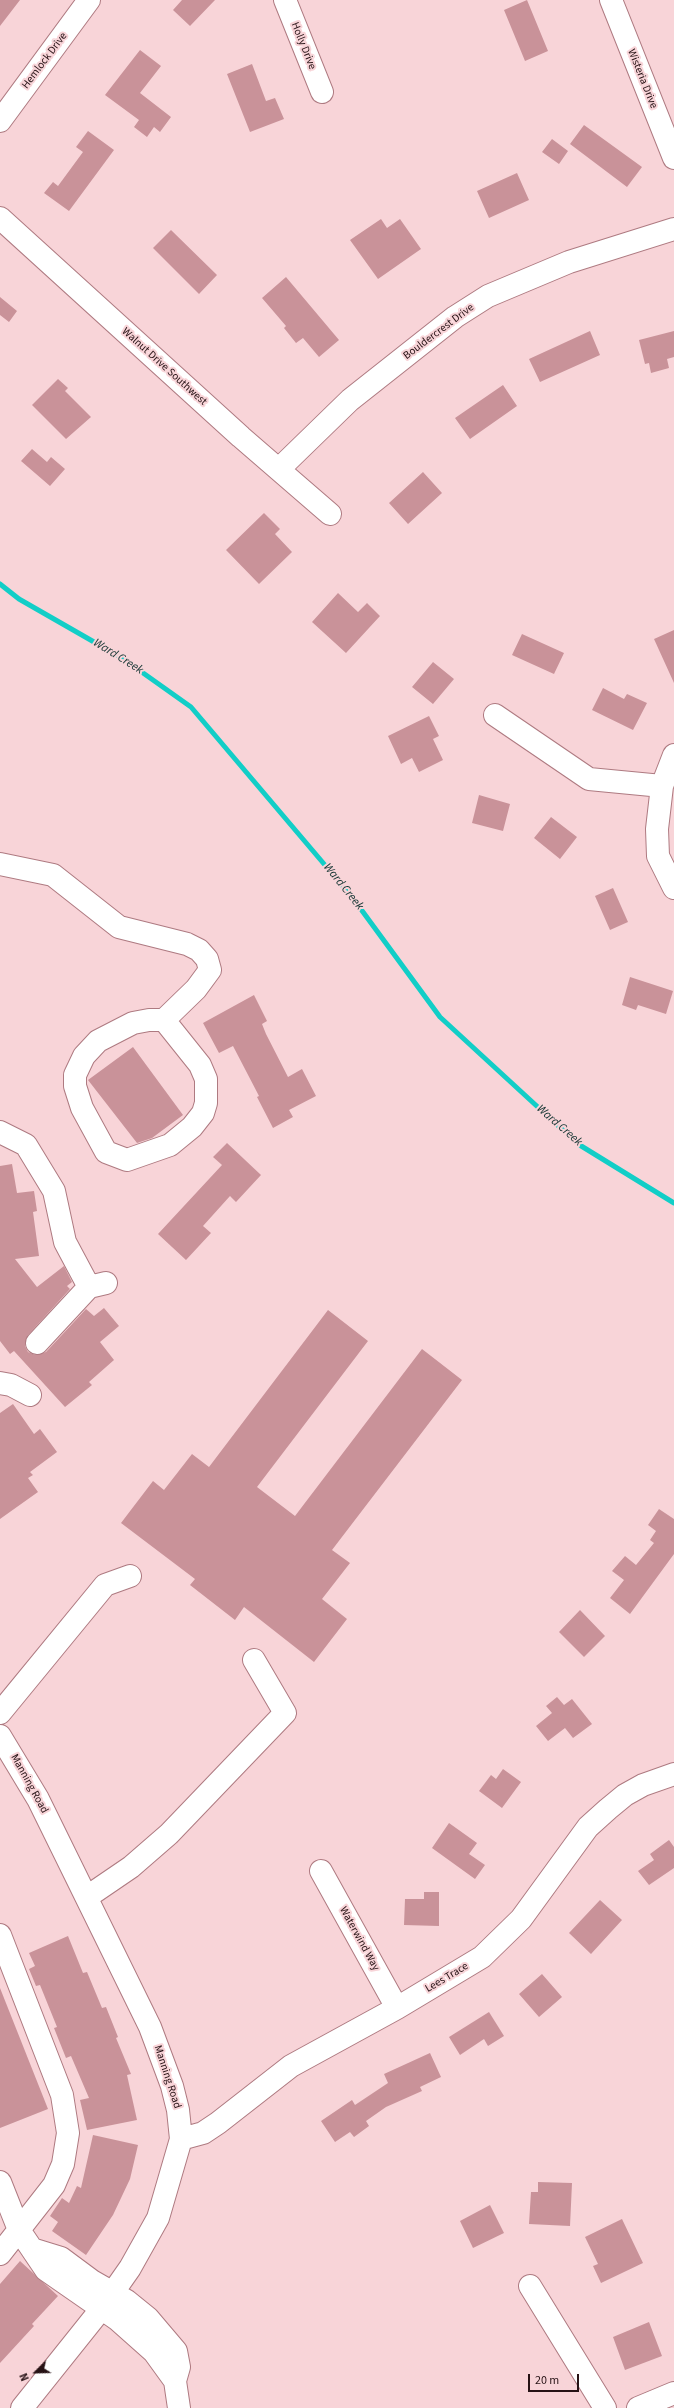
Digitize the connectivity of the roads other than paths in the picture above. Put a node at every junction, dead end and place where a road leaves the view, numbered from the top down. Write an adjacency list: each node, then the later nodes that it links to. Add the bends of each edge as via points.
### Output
1 (89, 0): 5 (street, Hemlock Drive)
2 (285, 0): 4 (street, Holly Drive)
3 (611, 0): 6 (street, Wisteria Drive)
4 (322, 92)
5 (0, 121)
6 (674, 158)
7 (0, 218): 9 (street, Walnut Drive Southwest, via 240,437)
8 (674, 230): 9 (street, Bouldercrest Drive, via 569,262 488,296 455,317 350,400)
9 (279, 469): 10 (street, Walnut Drive Southwest)
10 (330, 514)
11 (495, 716): 13 (street, via 589,779)
12 (674, 755): 13 (street)
13 (662, 786): 15 (street, via 657,829 658,856)
14 (0, 864): 16 (street, via 53,875 119,927 187,944 199,950 207,959 210,970 196,989)
15 (674, 888)
16 (164, 1020): 16 (street, via 133,1023 98,1041 84,1056 75,1075 82,1108 106,1152 127,1160 170,1145 192,1127 203,1113 206,1103 206,1079 200,1065)
17 (0, 1132): 18 (street, via 26,1145 54,1191 65,1242 98,1285)
18 (37, 1343)
19 (0, 1383): 20 (street, via 11,1385)
20 (30, 1395)
21 (130, 1576): 23 (street, via 105,1585)
22 (254, 1660): 27 (street, via 285,1713 169,1834 131,1868)
23 (0, 1713)
24 (0, 1736): 27 (street, Manning Road, via 38,1799)
25 (674, 1774): 30 (street, Lees Trace, via 624,1795 593,1823 521,1919 482,1957)
26 (321, 1871): 30 (street, Waterwind Way)
27 (87, 1897): 31 (street, Manning Road, via 164,2061 178,2110)
28 (0, 1935): 29 (street)
29 (8, 1979): 33 (street, via 62,2095 68,2125 65,2156 57,2178 48,2194)
30 (397, 2008): 31 (street, Lees Trace, via 291,2066 203,2133)
31 (181, 2139): 36 (street, Manning Road, via 158,2218)
32 (0, 2182): 33 (street)
33 (19, 2230): 34 (street); 36 (street, via 50,2273)
34 (0, 2254)
35 (530, 2286): 40 (street)
36 (107, 2301): 38 (street, Manning Road); 39 (street, via 148,2346 175,2381)
37 (674, 2393): 41 (street)
38 (22, 2408)
39 (179, 2408)
40 (605, 2408)
41 (638, 2408)

